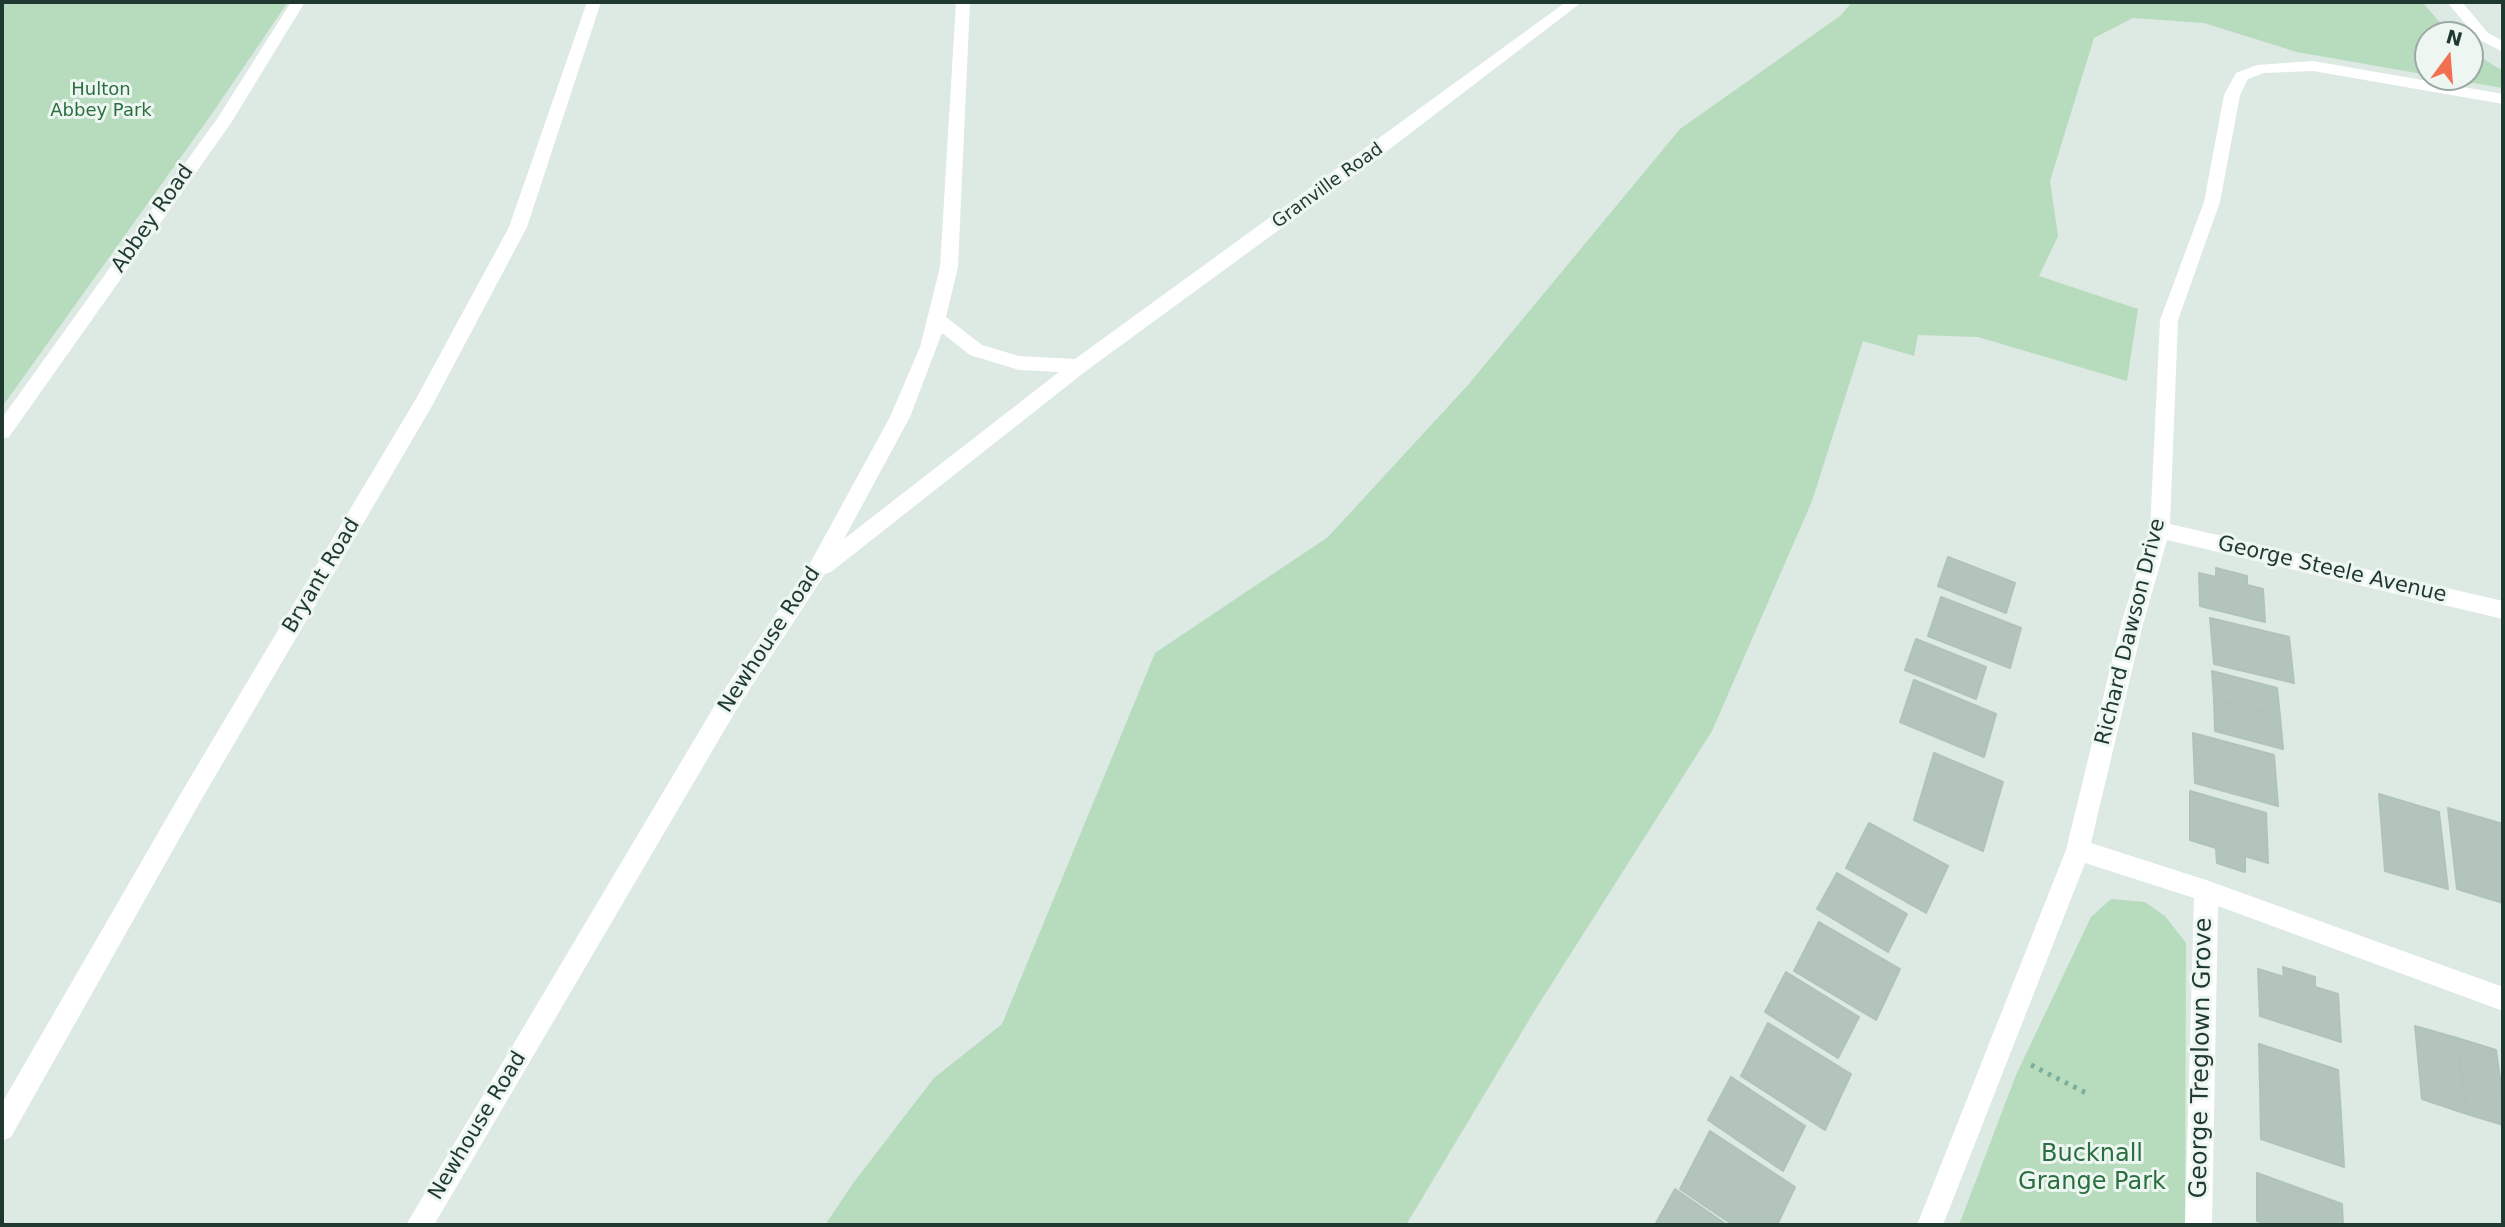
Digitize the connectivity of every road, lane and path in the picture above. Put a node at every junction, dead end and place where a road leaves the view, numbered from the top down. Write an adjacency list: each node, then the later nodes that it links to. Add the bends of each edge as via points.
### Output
1 (298, 2): 10 (street, Abbey Road, via 225,119)
2 (594, 2): 19 (street, Bryant Road, via 518,227 425,401)
3 (963, 2): 8 (street, Newhouse Road, via 949,267)
4 (1575, 2): 9 (street, Granville Road)
5 (2454, 2): 6 (street, via 2483,36)
6 (2503, 47)
7 (2503, 99): 11 (street, Richard Dawson Drive, via 2313,66 2262,68 2242,76 2232,95 2212,202 2169,320)
8 (936, 319): 9 (street, via 976,350 1019,363); 12 (street, Newhouse Road, via 900,418)
9 (1079, 366): 12 (street, Granville Road)
10 (2, 432)
11 (2160, 530): 13 (street, George Steele Avenue); 14 (street, Richard Dawson Drive, via 2132,624)
12 (815, 573): 20 (street, Newhouse Road, via 730,700)
13 (2503, 610)
14 (2078, 850): 15 (street, George Treglown Grove); 17 (street, Richard Dawson Drive)
15 (2206, 891): 16 (street, George Treglown Grove); 22 (street, George Treglown Grove)
16 (2503, 999)
17 (2000, 1047): 18 (path); 21 (street, Richard Dawson Drive)
18 (2088, 1094)
19 (2, 1128)
20 (419, 1225)
21 (1930, 1225)
22 (2198, 1225)

